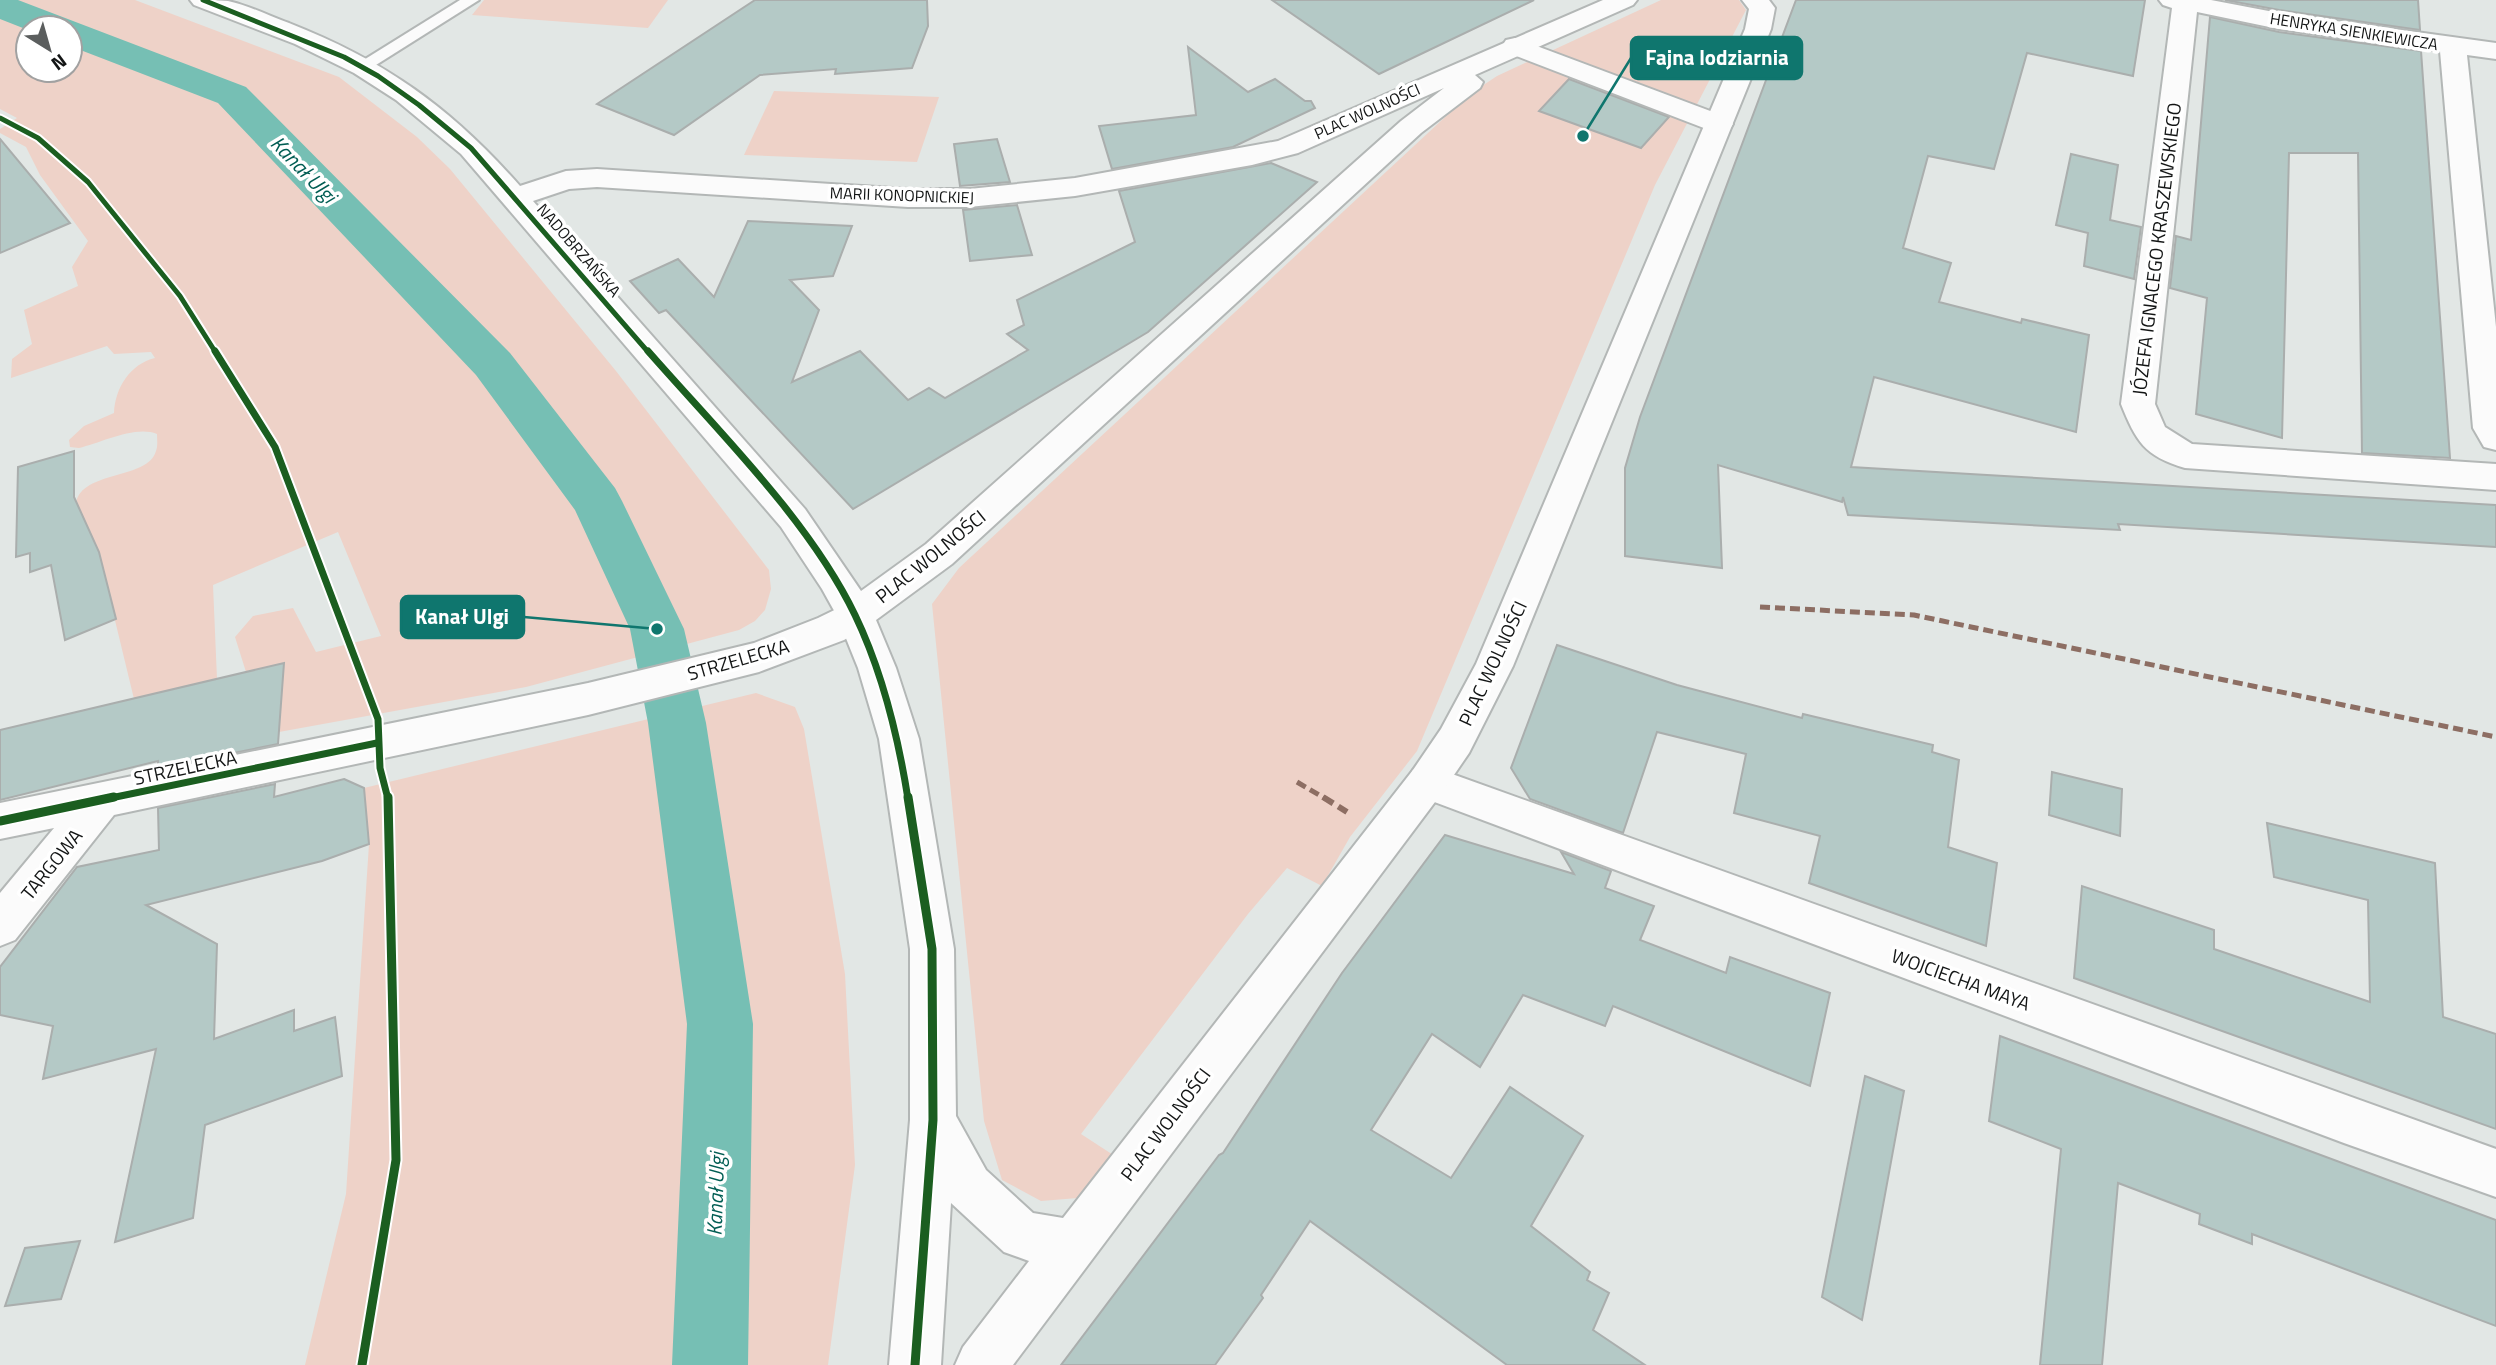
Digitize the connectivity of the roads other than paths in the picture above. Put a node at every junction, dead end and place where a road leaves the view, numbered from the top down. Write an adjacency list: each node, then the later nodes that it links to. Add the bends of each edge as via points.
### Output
1 (202, 0): 9 (street, NADOBRZAŃSKA)
2 (471, 0): 9 (lane)
3 (1624, 0): 6 (street, PLAC WOLNOŚCI)
4 (1755, 0): 10 (street, PLAC WOLNOŚCI, via 1762,8 1761,21)
5 (2178, 1): 7 (street, HENRYKA SIENKIEWICZA); 15 (street, JÓZEFA IGNACEGO KRASZEWSKIEGO, via 2138,404 2151,435 2185,456)
6 (1515, 46): 10 (street); 11 (street, PLAC WOLNOŚCI); 12 (street, PLAC WOLNOŚCI, via 1410,127)
7 (2454, 46): 8 (street, HENRYKA SIENKIEWICZA); 14 (street, via 2490,428)
8 (2496, 51)
9 (362, 66): 13 (street, NADOBRZAŃSKA, via 412,98 471,148)
10 (1719, 124): 17 (street, PLAC WOLNOŚCI, via 1494,666 1455,741)
11 (1288, 147): 12 (street, PLAC WOLNOŚCI); 13 (street, MARII KONOPNICKIEJ, via 1075,187 969,198 597,178 566,180)
12 (1334, 169): 16 (street, PLAC WOLNOŚCI, via 939,554)
13 (515, 197): 16 (street, NADOBRZAŃSKA, via 793,518)
14 (2496, 438)
15 (2496, 477)
16 (855, 615): 18 (street, STRZELECKA, via 759,657 588,699); 21 (street, NADOBRZAŃSKA, via 899,739 932,949)
17 (1427, 782): 22 (street, WOJCIECHA MAYA); 23 (street, PLAC WOLNOŚCI)
18 (101, 801): 19 (street, STRZELECKA); 20 (street, TARGOWA)
19 (0, 821)
20 (0, 926)
21 (933, 1120): 23 (street, via 969,1187 1021,1234); 24 (street, NADOBRZAŃSKA)
22 (2496, 1173)
23 (1073, 1245): 25 (street, PLAC WOLNOŚCI)
24 (915, 1365)
25 (981, 1365)

